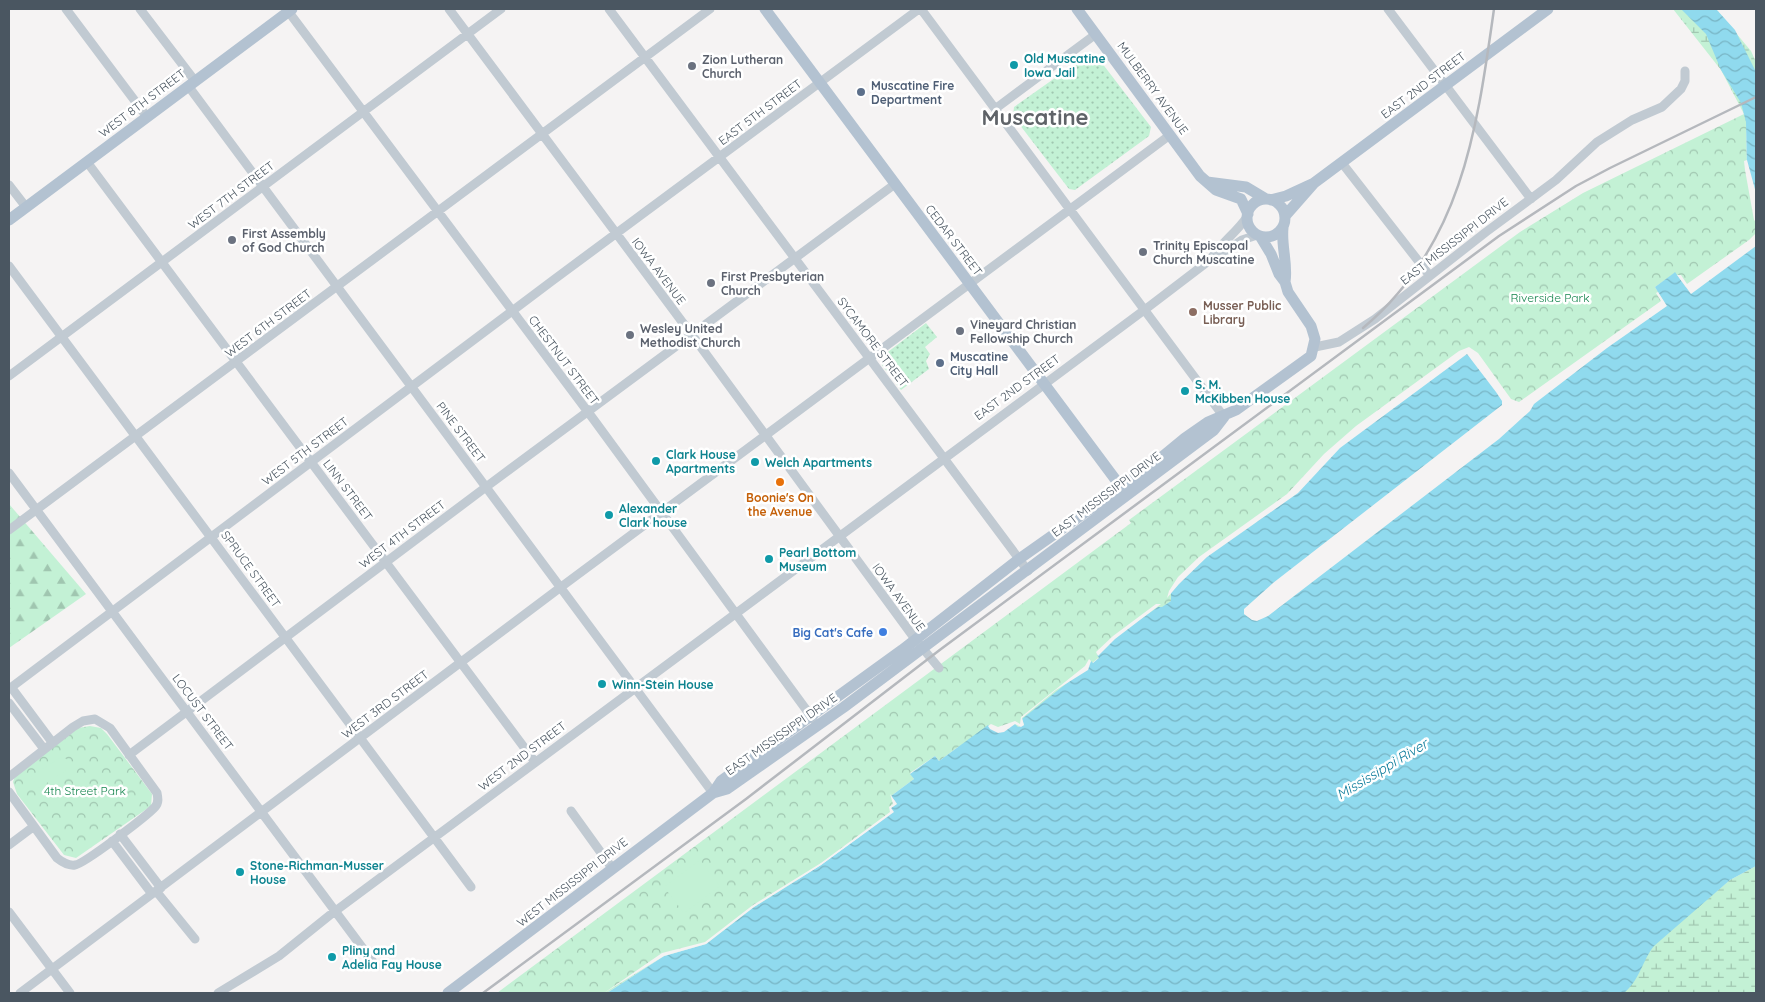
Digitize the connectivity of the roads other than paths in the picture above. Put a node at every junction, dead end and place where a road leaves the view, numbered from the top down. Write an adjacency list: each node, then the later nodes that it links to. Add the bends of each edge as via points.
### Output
1 (66, 9): 22 (street)
2 (140, 9): 18 (street, PINE STREET)
3 (448, 9): 13 (street, IOWA AVENUE)
4 (501, 9): 13 (street, WEST 7TH STREET)
5 (609, 9): 15 (street, SYCAMORE STREET)
6 (710, 9): 15 (street, WEST 6TH STREET)
7 (765, 9): 17 (main road, CEDAR STREET)
8 (920, 9): 17 (street, EAST 5TH STREET); 20 (street)
9 (1077, 9): 14 (main road, MULBERRY AVENUE)
10 (1388, 9): 19 (street)
11 (1548, 9): 19 (main road, EAST 2ND STREET)
12 (286, 11): 18 (main road, WEST 8TH STREET); 21 (street, CHESTNUT STREET)
13 (467, 34): 21 (street, WEST 7TH STREET); 23 (street, IOWA AVENUE)
14 (1096, 34): 20 (street); 24 (main road, MULBERRY AVENUE)
15 (645, 58): 23 (street, WEST 6TH STREET); 25 (street, SYCAMORE STREET)
16 (1685, 71): 34 (street, EAST MISSISSIPPI DRIVE, via 1682,88 1662,107 1632,120 1596,142)
17 (820, 82): 25 (street, EAST 5TH STREET); 31 (main road, CEDAR STREET)
18 (192, 84): 22 (main road, WEST 8TH STREET); 32 (street, PINE STREET)
19 (1445, 85): 27 (main road, EAST 2ND STREET); 34 (street)
20 (995, 109): 36 (street)
21 (364, 112): 32 (street, WEST 7TH STREET); 37 (street, CHESTNUT STREET)
22 (147, 117): 26 (main road, WEST 8TH STREET)
23 (542, 134): 37 (street, WEST 6TH STREET); 42 (street, IOWA AVENUE)
24 (1170, 135): 28 (main road, MULBERRY AVENUE); 36 (street, WEST 3RD STREET)
25 (720, 158): 42 (street, EAST 5TH STREET); 44 (street, SYCAMORE STREET)
26 (87, 162): 35 (main road, WEST 8TH STREET); 46 (street, LINN STREET)
27 (1342, 163): 29 (main road, EAST 2ND STREET); 48 (street)
28 (1207, 182): 33 (main road, via 1246,187); 38 (main road, MULBERRY AVENUE, via 1216,190 1241,199)
29 (1314, 183): 33 (main road, EAST 2ND STREET, via 1286,196); 39 (main road, EAST 2ND STREET)
30 (9, 184): 35 (street)
31 (895, 184): 44 (street, WEST 4TH STREET); 50 (main road, CEDAR STREET)
32 (263, 187): 46 (street, WEST 7TH STREET); 51 (street, PINE STREET)
33 (1269, 199): 38 (main road, via 1257,202); 39 (main road, via 1281,206)
34 (1531, 199): 48 (street, EAST MISSISSIPPI DRIVE)
35 (26, 207): 40 (main road, WEST 8TH STREET)
36 (1070, 209): 50 (street, WEST 3RD STREET); 52 (street)
37 (437, 211): 51 (street, WEST 6TH STREET); 53 (street, CHESTNUT STREET)
38 (1247, 215): 43 (main road, via 1249,228); 45 (street, EAST 2ND STREET)
39 (1285, 216): 41 (main road)
40 (9, 220)
41 (1282, 228): 43 (main road, via 1274,235); 49 (main road, via 1281,243 1287,272)
42 (616, 235): 53 (street, WEST 5TH STREET); 54 (street, IOWA AVENUE)
43 (1259, 236): 45 (street, EAST 2ND STREET, via 1242,240); 49 (main road)
44 (794, 259): 54 (street, WEST 4TH STREET); 57 (street, SYCAMORE STREET)
45 (1210, 260): 52 (street, EAST 2ND STREET)
46 (162, 261): 55 (street, WEST 7TH STREET); 58 (street, LINN STREET)
47 (9, 266): 55 (street, SPRUCE STREET)
48 (1430, 276): 56 (street, EAST MISSISSIPPI DRIVE, via 1339,342)
49 (1285, 282): 56 (main road, via 1315,334)
50 (970, 284): 57 (street, WEST 3RD STREET); 60 (main road, CEDAR STREET)
51 (337, 287): 58 (street, WEST 6TH STREET); 61 (street, PINE STREET)
52 (1145, 310): 60 (street, EAST 2ND STREET); 63 (street)
53 (512, 312): 61 (street, WEST 5TH STREET); 62 (street, CHESTNUT STREET)
54 (692, 335): 62 (street, WEST 4TH STREET); 65 (street, IOWA AVENUE)
55 (61, 337): 59 (street, WEST 7TH STREET); 64 (street, SPRUCE STREET)
56 (1315, 347): 63 (main road, EAST MISSISSIPPI DRIVE, via 1297,368)
57 (869, 358): 65 (street, WEST 3RD STREET); 66 (street, SYCAMORE STREET)
58 (237, 362): 64 (street, WEST 6TH STREET); 67 (street, LINN STREET)
59 (9, 376)
60 (1044, 384): 66 (street, EAST 2ND STREET); 70 (main road, CEDAR STREET)
61 (411, 386): 67 (street, WEST 5TH STREET); 69 (street, PINE STREET)
62 (587, 412): 69 (street, WEST 4TH STREET); 72 (street, CHESTNUT STREET)
63 (1224, 417): 70 (main road, EAST MISSISSIPPI DRIVE, via 1208,422); 78 (main road, EAST MISSISSIPPI DRIVE, via 1214,430)
64 (137, 436): 71 (street, WEST 6TH STREET); 75 (street, SPRUCE STREET)
65 (764, 436): 72 (street, WEST 3RD STREET); 74 (street, IOWA AVENUE)
66 (944, 458): 74 (street, EAST 2ND STREET); 76 (street, SYCAMORE STREET)
67 (311, 462): 75 (street, WEST 5TH STREET); 77 (street, LINN STREET)
68 (9, 474): 71 (street, LOCUST STREET)
69 (486, 487): 77 (street, WEST 4TH STREET); 79 (street, PINE STREET)
70 (1121, 487): 76 (main road, EAST MISSISSIPPI DRIVE)
71 (37, 511): 73 (street, WEST 6TH STREET); 80 (street, LOCUST STREET)
72 (662, 512): 79 (street, WEST 3RD STREET); 81 (street, CHESTNUT STREET)
73 (9, 530)
74 (840, 535): 81 (street, WEST 2ND STREET); 83 (street, IOWA AVENUE)
75 (212, 537): 80 (street, WEST 5TH STREET); 82 (street, SPRUCE STREET)
76 (1019, 559): 78 (street, SYCAMORE STREET); 83 (main road, EAST MISSISSIPPI DRIVE)
77 (386, 562): 82 (street, WEST 4TH STREET); 85 (street, LINN STREET)
78 (1028, 571): 84 (main road, EAST MISSISSIPPI DRIVE)
79 (561, 587): 85 (street, WEST 3RD STREET); 88 (street, PINE STREET)
80 (112, 612): 87 (street, WEST 5TH STREET); 90 (street, LOCUST STREET)
81 (736, 612): 88 (street, WEST 2ND STREET); 91 (street, CHESTNUT STREET)
82 (286, 637): 90 (street, WEST 4TH STREET); 93 (street, SPRUCE STREET)
83 (915, 639): 84 (street, IOWA AVENUE); 91 (main road, EAST MISSISSIPPI DRIVE)
84 (923, 649): 86 (street, IOWA AVENUE); 92 (main road, EAST MISSISSIPPI DRIVE)
85 (461, 662): 93 (street, WEST 3RD STREET); 97 (street, LINN STREET)
86 (939, 668)
87 (10, 688): 94 (street)
88 (635, 688): 97 (street, WEST 2ND STREET); 100 (street, PINE STREET)
89 (9, 703): 95 (street)
90 (187, 711): 96 (street, WEST 4TH STREET); 102 (street, LOCUST STREET)
91 (810, 715): 92 (street, CHESTNUT STREET); 100 (main road, EAST MISSISSIPPI DRIVE, via 721,781)
92 (818, 726): 100 (main road, EAST MISSISSIPPI DRIVE, via 727,788)
93 (361, 738): 102 (street, WEST 3RD STREET); 105 (street, SPRUCE STREET)
94 (52, 742): 95 (street); 96 (street, via 83,721 95,719 105,723)
95 (44, 749): 98 (street)
96 (129, 755): 104 (street, via 158,798 154,808)
97 (535, 762): 105 (street, WEST 2ND STREET)
98 (9, 777)
99 (9, 792): 103 (street)
100 (712, 793): 108 (main road, WEST MISSISSIPPI DRIVE)
101 (571, 811): 108 (street)
102 (262, 812): 110 (street, WEST 3RD STREET); 111 (street, LOCUST STREET)
103 (33, 827): 106 (street, via 57,858 72,865 82,863); 107 (street)
104 (120, 834): 106 (street); 110 (street)
105 (435, 838): 109 (street, SPRUCE STREET); 111 (street, WEST 2ND STREET)
106 (112, 841): 110 (street)
107 (9, 845)
108 (612, 868): 119 (main road, WEST MISSISSIPPI DRIVE)
109 (471, 887)
110 (157, 891): 113 (street); 115 (street, WEST 3RD STREET)
111 (336, 911): 114 (street, LOCUST STREET); 118 (street, WEST 2ND STREET, via 279,956)
112 (9, 912): 115 (street)
113 (195, 939)
114 (376, 966)
115 (53, 969): 116 (street, WEST 3RD STREET); 117 (street)
116 (20, 993)
117 (70, 993)
118 (219, 993)
119 (448, 993)

